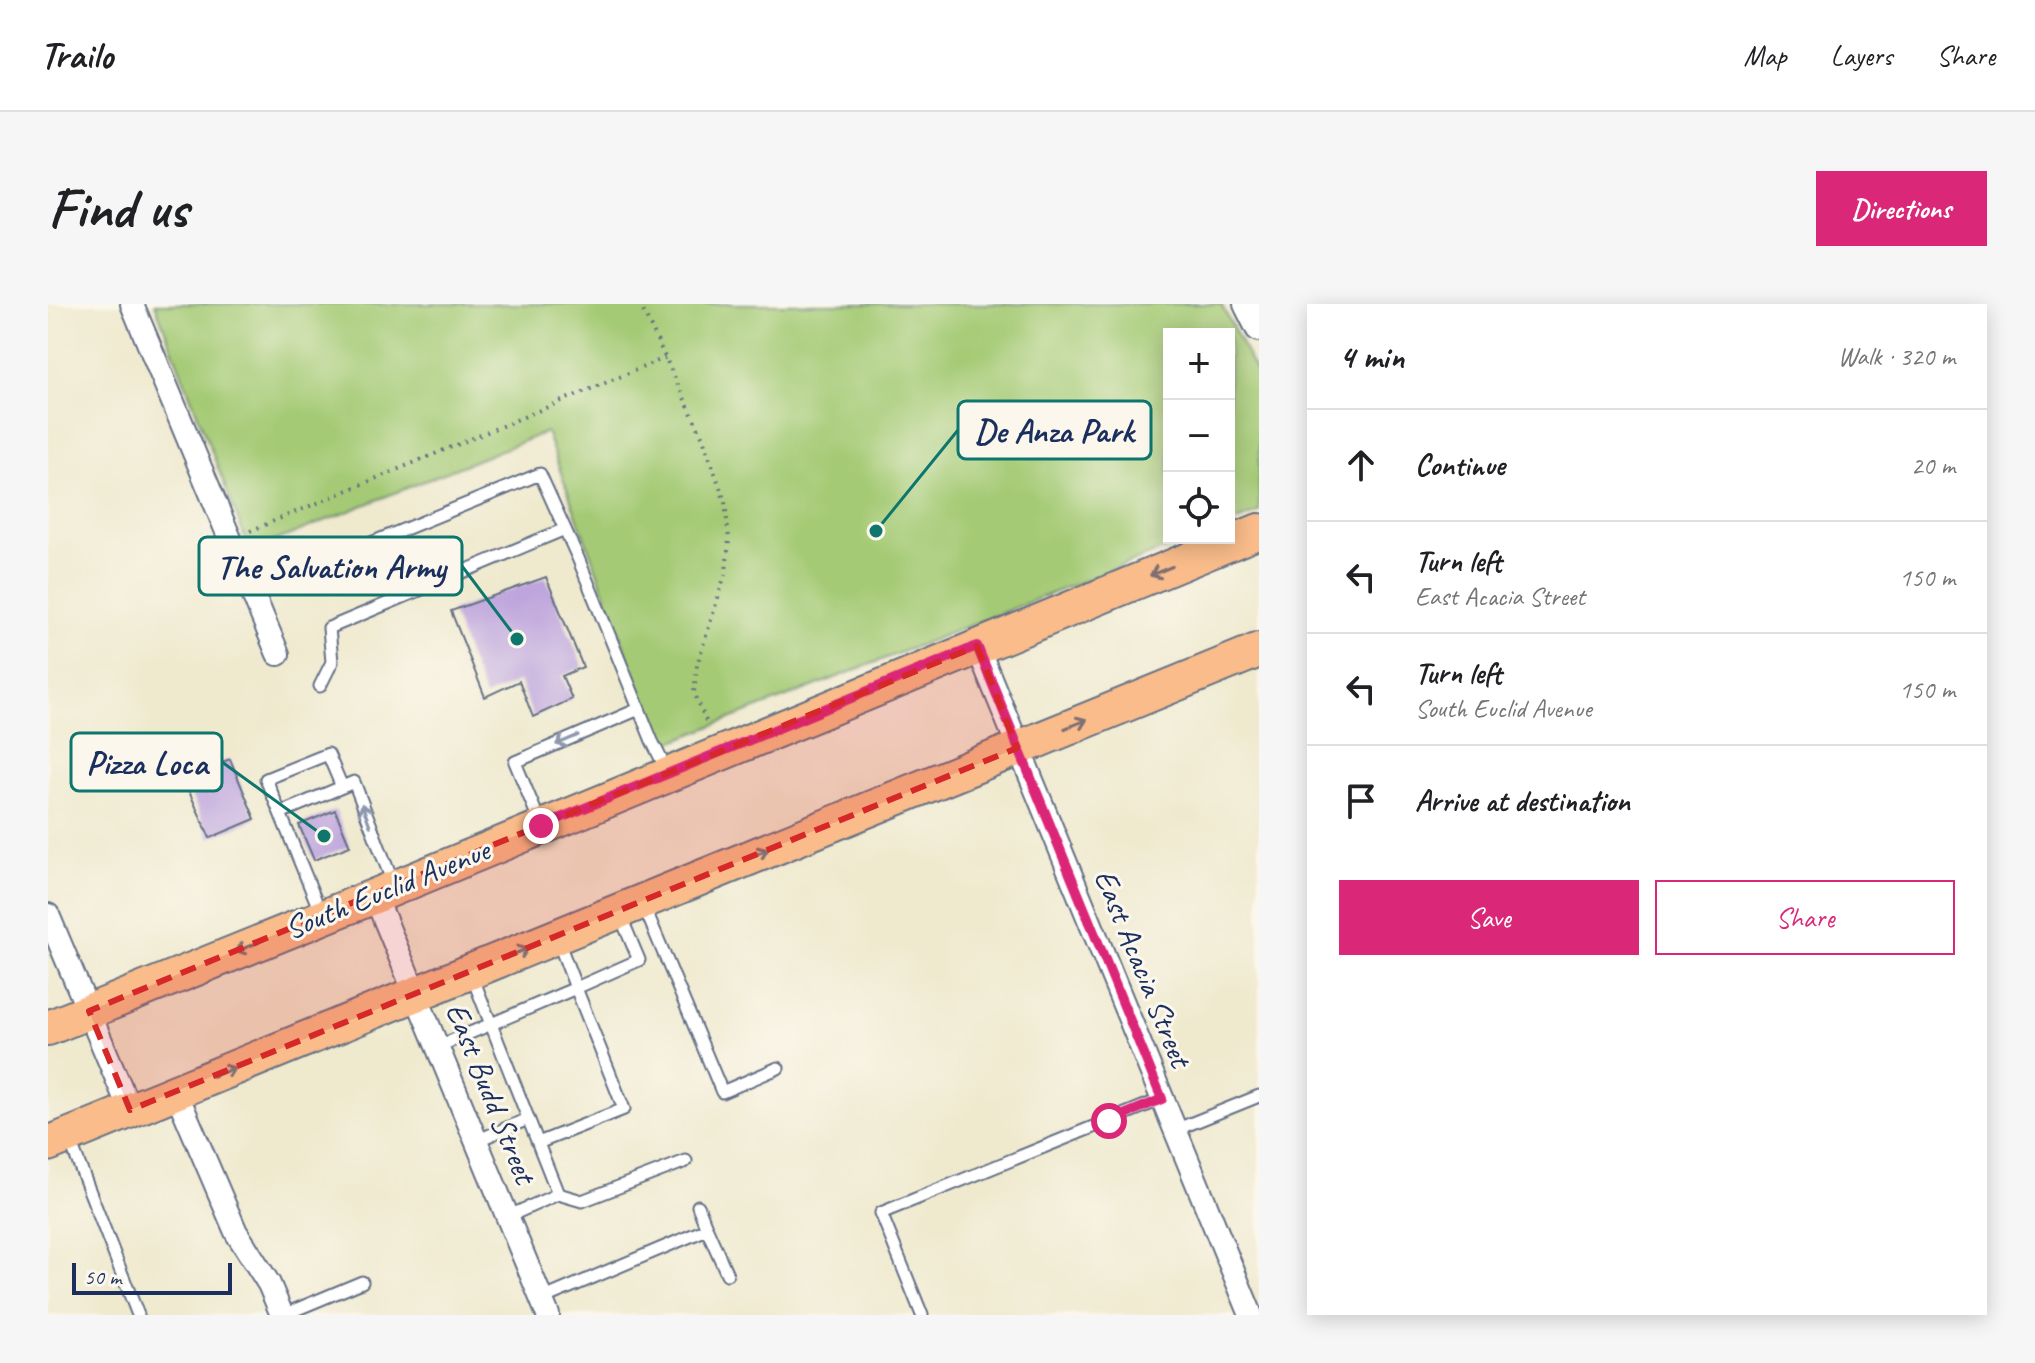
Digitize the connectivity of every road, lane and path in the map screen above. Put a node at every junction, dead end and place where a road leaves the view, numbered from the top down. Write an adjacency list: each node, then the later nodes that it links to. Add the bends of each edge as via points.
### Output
1 (132, 304): 12 (street)
2 (640, 304): 5 (path)
3 (1247, 304): 4 (street)
4 (1259, 328)
5 (665, 358): 7 (path); 15 (path, via 703,438 725,502 726,572 697,665 694,692)
6 (565, 529): 9 (lane, via 540,474); 13 (lane, via 329,628 332,662); 14 (lane)
7 (250, 531)
8 (1259, 531): 10 (main road, South Euclid Avenue, one-way to 10)
9 (300, 572)
10 (977, 646): 16 (street, East Acacia Street); 17 (main road, South Euclid Avenue)
11 (1259, 650): 16 (main road, one-way to 11)
12 (278, 654)
13 (320, 686)
14 (639, 709): 17 (lane); 20 (lane, one-way to 20, via 515,762)
15 (706, 721)
16 (1017, 748): 22 (main road, one-way to 16); 36 (street, East Acacia Street)
17 (668, 774): 20 (main road, South Euclid Avenue)
18 (342, 787): 19 (lane); 19 (lane, via 328,754 266,779); 21 (lane, one-way to 18, via 354,782)
19 (280, 813): 24 (lane)
20 (541, 826): 21 (main road, South Euclid Avenue)
21 (385, 892): 24 (main road, South Euclid Avenue); 28 (street, East Budd Street)
22 (630, 906): 25 (main road); 27 (lane, via 639,960); 33 (lane, via 722,1092)
23 (48, 915): 29 (street)
24 (322, 917): 29 (main road, South Euclid Avenue, one-way to 29)
25 (556, 937): 26 (main road, one-way to 25); 27 (lane)
26 (470, 972): 28 (main road); 30 (lane)
27 (576, 988): 30 (lane); 42 (lane, via 624,1109)
28 (416, 994): 32 (street, East Budd Street); 34 (main road, one-way to 28)
29 (89, 1011): 31 (main road, South Euclid Avenue); 37 (street)
30 (491, 1024): 32 (lane); 38 (lane)
31 (48, 1028)
32 (437, 1047): 41 (street, East Budd Street)
33 (778, 1068)
34 (176, 1092): 37 (main road); 52 (street, via 236,1232)
35 (1259, 1096): 39 (lane)
36 (1162, 1099): 39 (street, East Acacia Street); 53 (lane, via 881,1213)
37 (130, 1110): 40 (main road)
38 (528, 1119): 41 (lane); 42 (lane)
39 (1175, 1130): 54 (street, East Acacia Street)
40 (58, 1140): 51 (lane)
41 (476, 1141): 46 (street, East Budd Street)
42 (538, 1143): 44 (lane)
43 (686, 1161): 44 (lane, via 582,1201)
44 (558, 1194): 46 (lane)
45 (698, 1206): 47 (lane)
46 (507, 1217): 50 (street, East Budd Street)
47 (707, 1229): 48 (lane); 50 (lane)
48 (727, 1274)
49 (362, 1282): 52 (lane)
50 (545, 1307)
51 (138, 1315)
52 (283, 1315)
53 (922, 1315)
54 (1251, 1315)

